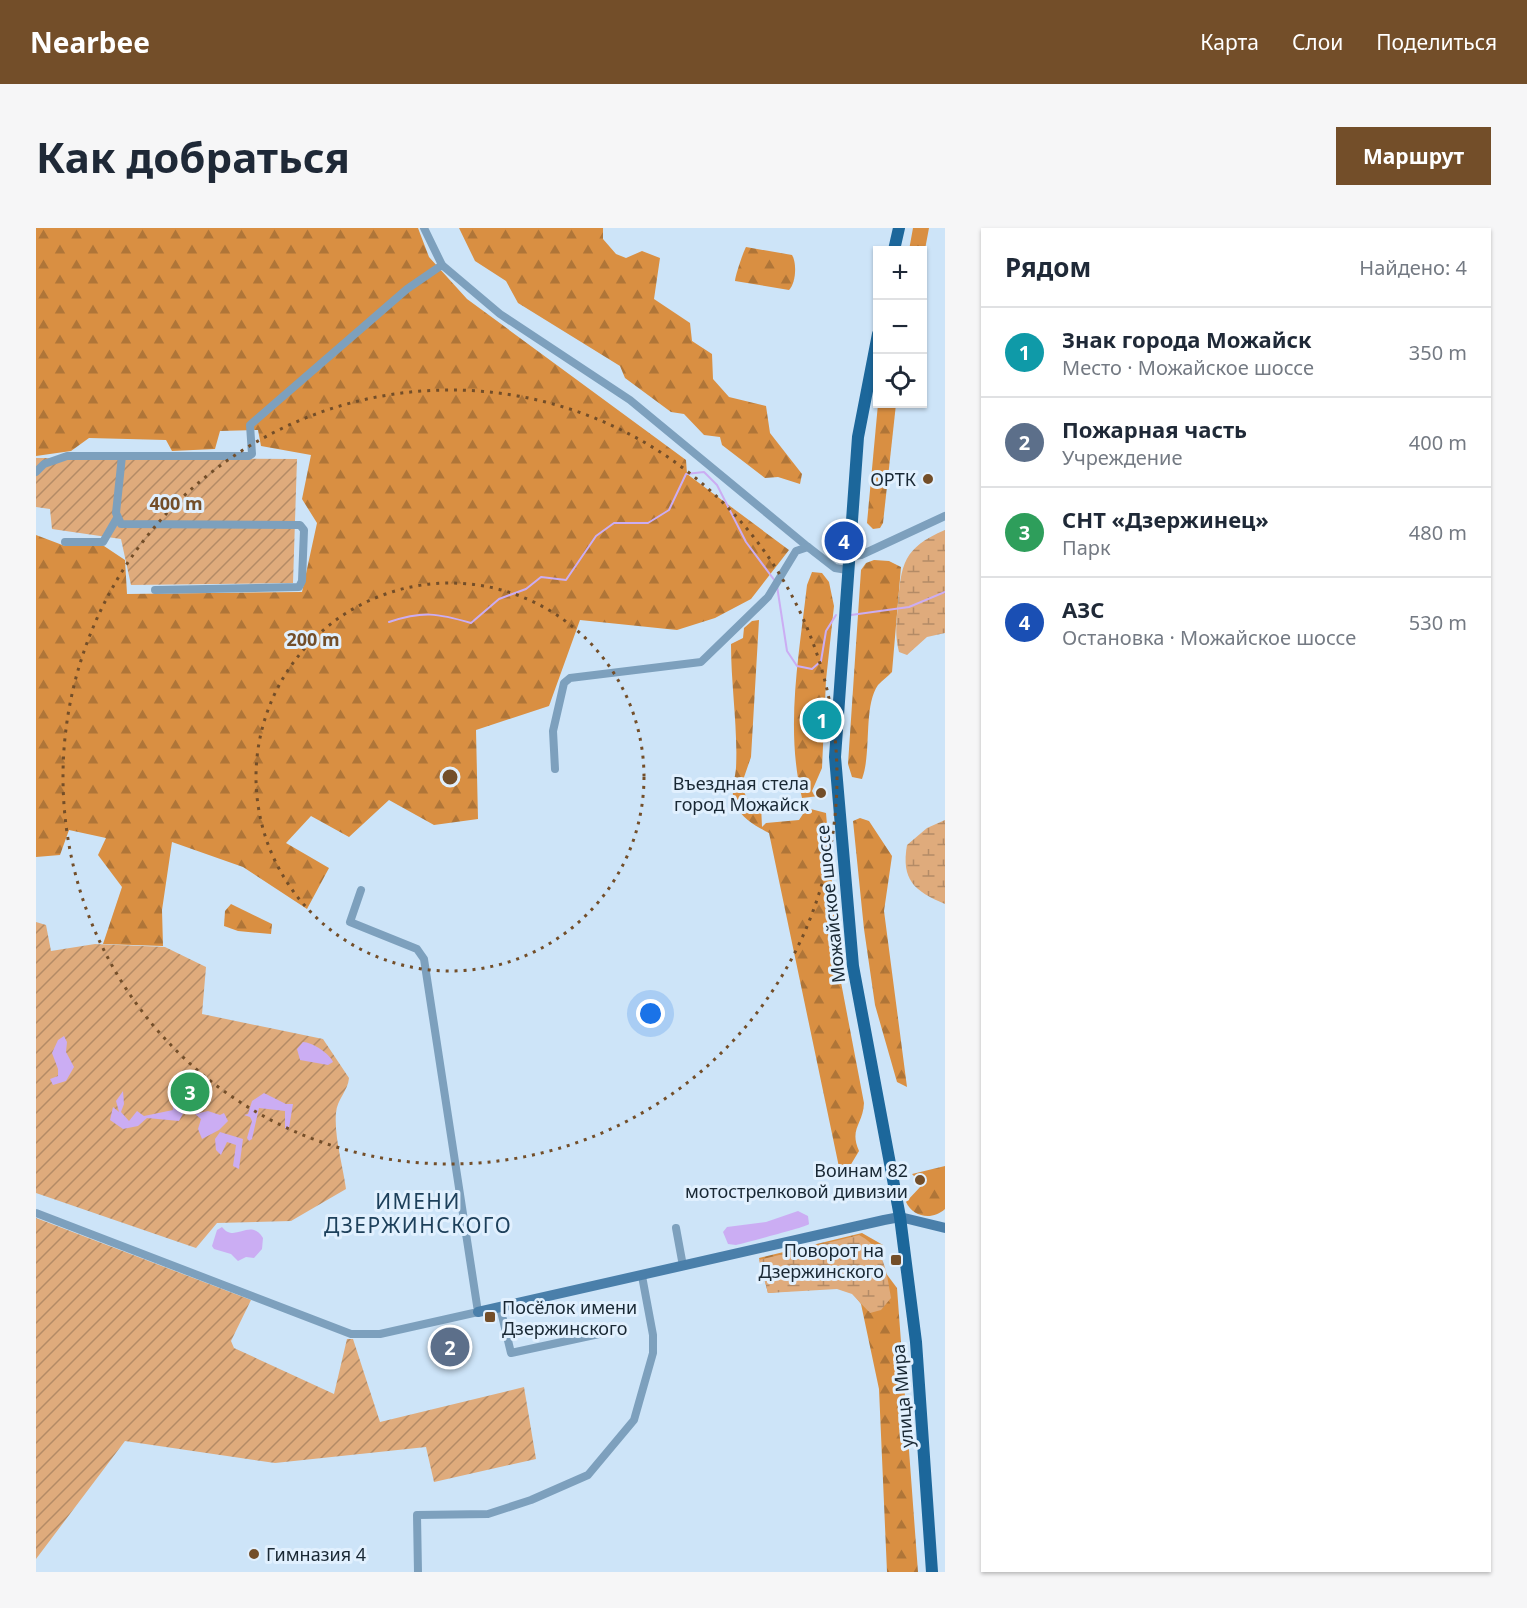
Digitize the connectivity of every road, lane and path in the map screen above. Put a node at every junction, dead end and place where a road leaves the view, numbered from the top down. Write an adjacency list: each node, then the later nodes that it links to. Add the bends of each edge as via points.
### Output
1 (424, 228): 4 (street)
2 (899, 228): 3 (main road)
3 (895, 246)
4 (442, 265): 6 (street, via 407,289 250,425 249,456); 11 (street, via 500,314 630,400)
5 (874, 354): 12 (main road, Можайское шоссе, via 858,437)
6 (122, 456): 7 (street, via 62,457); 9 (street)
7 (36, 472)
8 (945, 516): 12 (street)
9 (117, 518): 10 (street, via 103,542); 14 (street, via 125,525 303,528 299,587)
10 (65, 542)
11 (808, 547): 13 (street, via 835,568); 15 (street, via 796,551 768,597 701,662 570,678 564,683 554,731)
12 (849, 557): 13 (main road, Можайское шоссе)
13 (848, 570): 18 (main road, Можайское шоссе, via 835,740 843,863 856,988)
14 (155, 590)
15 (555, 769)
16 (361, 890): 24 (street, via 350,922 417,949 424,958)
17 (36, 1213): 24 (street, via 351,1334 380,1334)
18 (900, 1218): 20 (street); 21 (street); 27 (main road, улица Мира, via 921,1396)
19 (676, 1228): 21 (street)
20 (945, 1228)
21 (683, 1266): 22 (street)
22 (642, 1276): 23 (street); 26 (street, via 653,1353 634,1420 588,1475 531,1500 488,1514 417,1515)
23 (500, 1307): 24 (street); 25 (street, via 511,1353)
24 (478, 1312)
25 (598, 1334)
26 (418, 1572)
27 (932, 1572)

